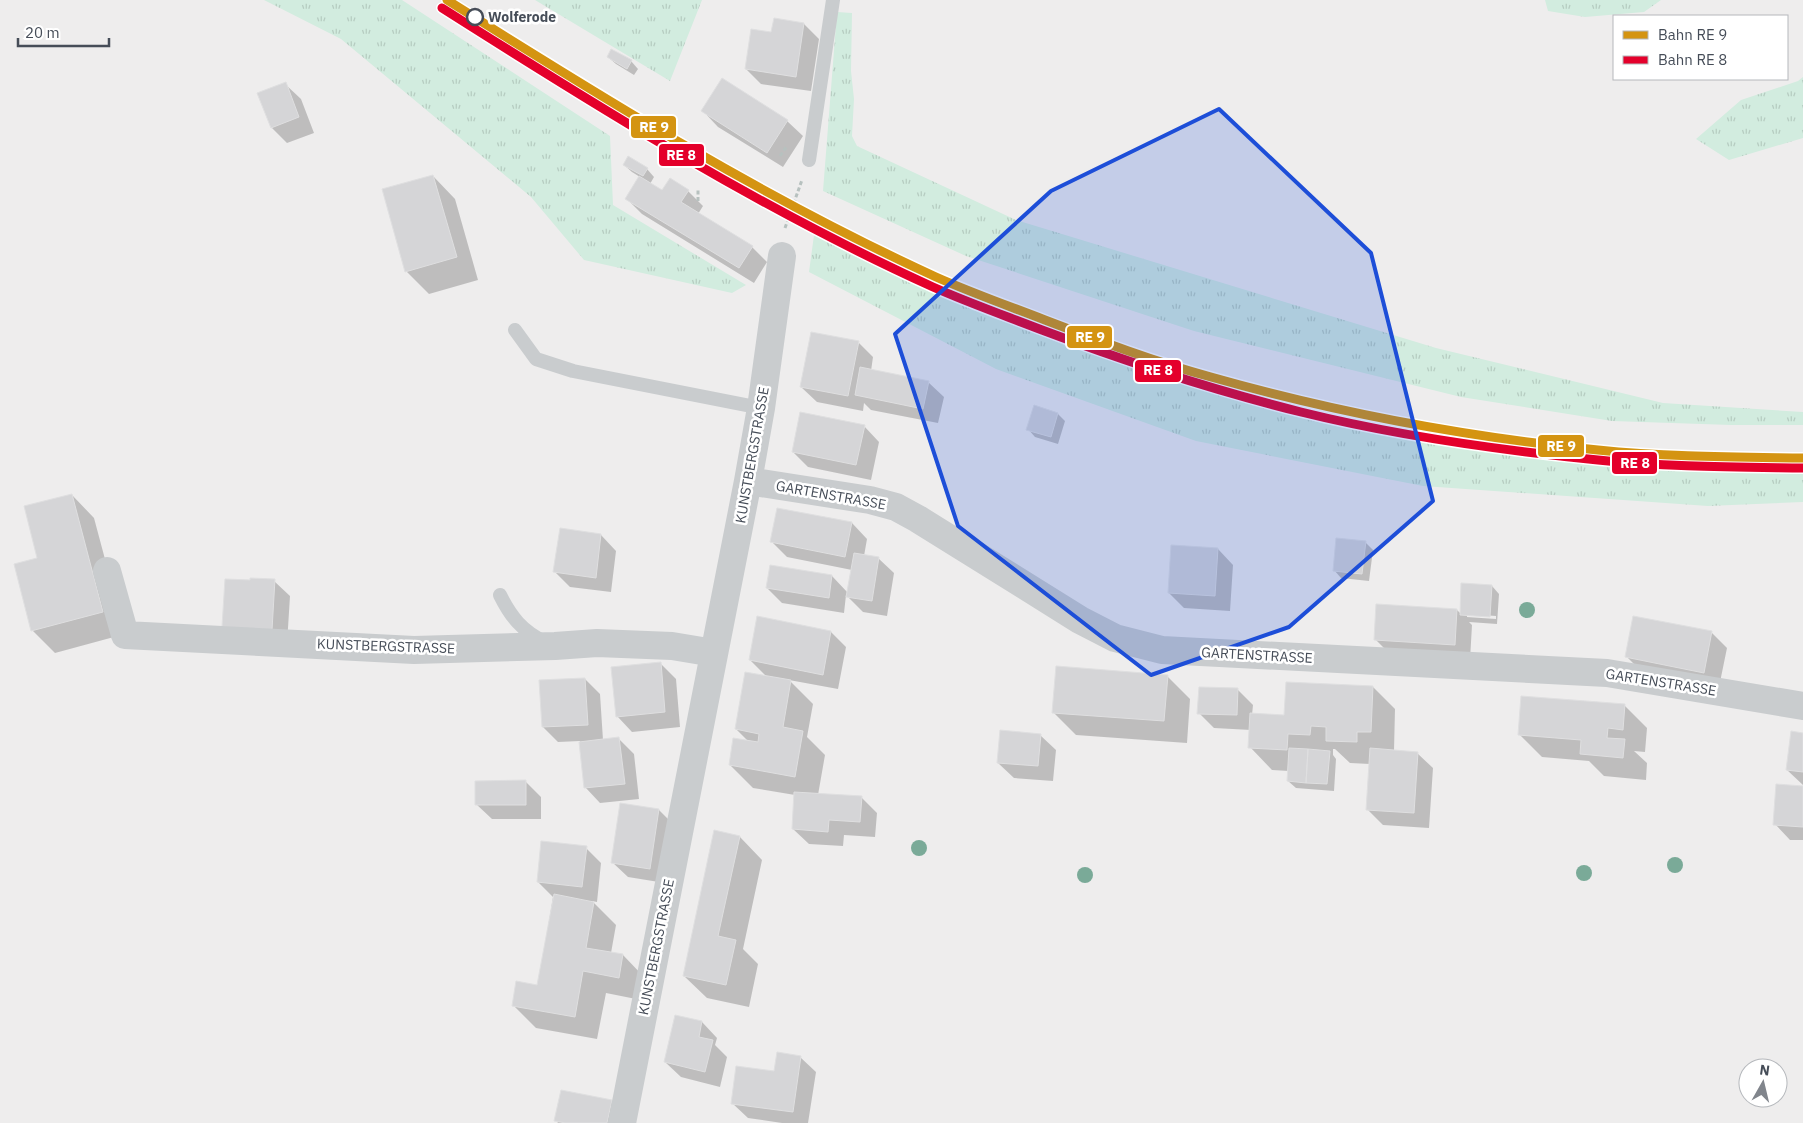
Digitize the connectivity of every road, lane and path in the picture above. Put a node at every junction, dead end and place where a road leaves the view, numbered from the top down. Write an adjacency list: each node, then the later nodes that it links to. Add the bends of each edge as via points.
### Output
1 (833, 0): 2 (lane)
2 (809, 160): 5 (path)
3 (698, 189): 4 (path)
4 (698, 201)
5 (785, 229)
6 (782, 256): 8 (street, KUNSTBERGSTRASSE)
7 (515, 330): 8 (lane, via 536,359 573,372)
8 (761, 408): 9 (street, KUNSTBERGSTRASSE)
9 (748, 482): 13 (street, KUNSTBERGSTRASSE); 14 (street, GARTENSTRASSE, via 870,500 896,507 1080,620 1115,638 1162,650 1607,673)
10 (107, 571): 12 (street, KUNSTBERGSTRASSE, via 125,635 414,650)
11 (500, 595): 12 (lane, via 511,616 531,635)
12 (555, 646): 13 (street, KUNSTBERGSTRASSE, via 597,643 672,646)
13 (714, 653): 15 (street, KUNSTBERGSTRASSE)
14 (1803, 706)
15 (622, 1123)

